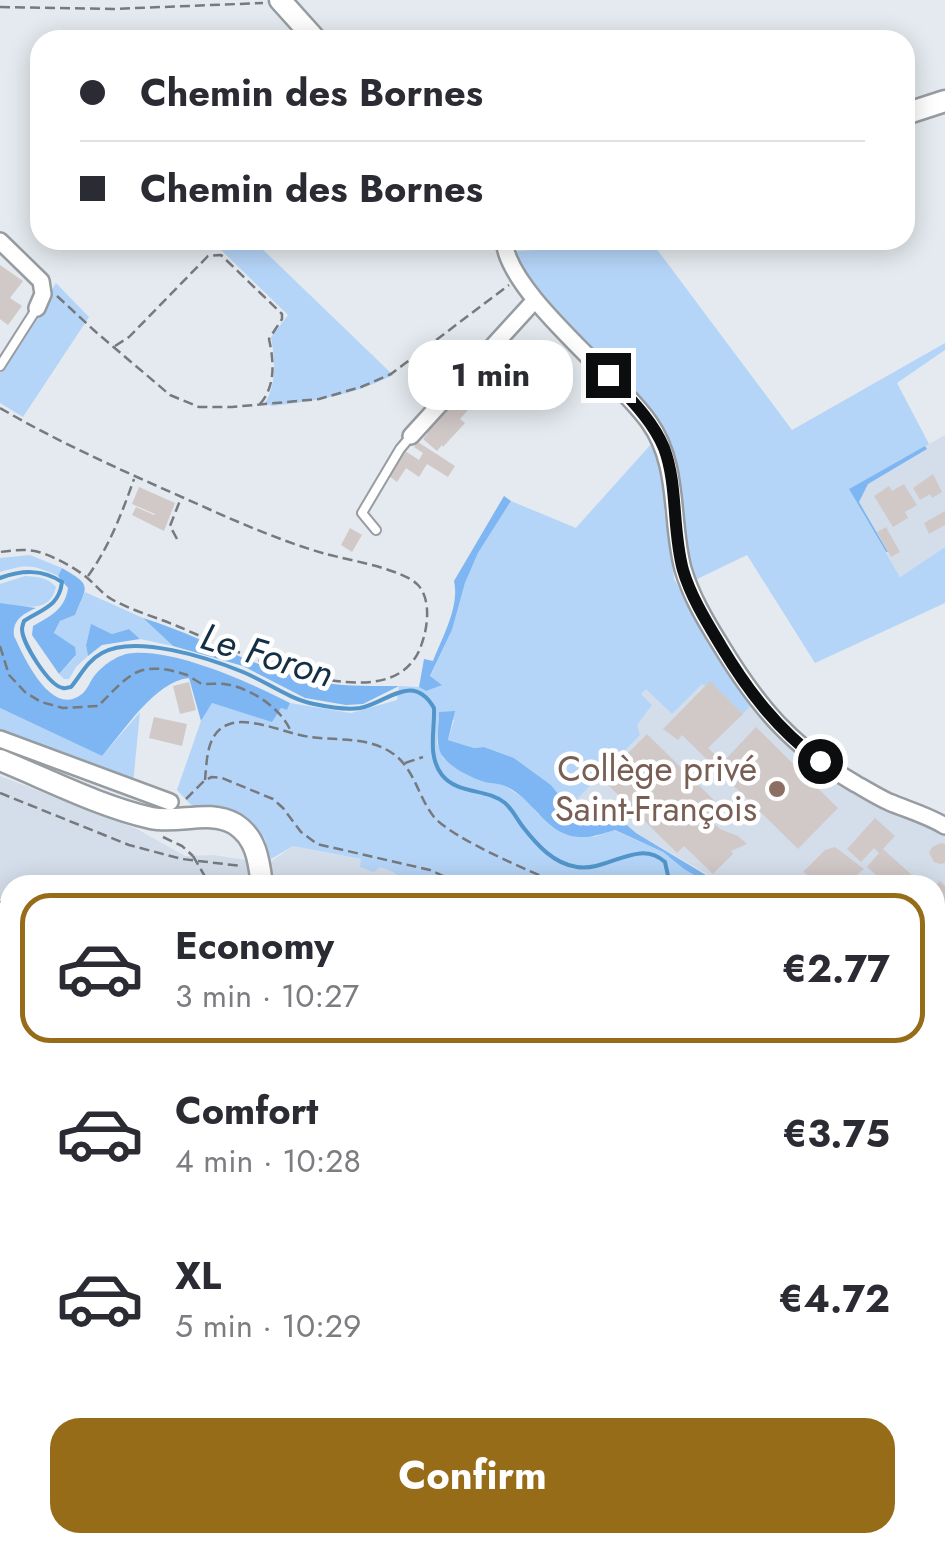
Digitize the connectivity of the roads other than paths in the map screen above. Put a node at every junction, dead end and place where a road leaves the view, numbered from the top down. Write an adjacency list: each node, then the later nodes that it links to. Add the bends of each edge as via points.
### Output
1 (281, 1): 2 (street)
2 (307, 30)
3 (945, 101): 4 (street)
4 (915, 111)
5 (0, 241): 8 (street, via 41,281)
6 (506, 250): 7 (street)
7 (534, 300): 10 (street); 15 (street, via 658,435 668,460 685,575 747,688 820,761)
8 (37, 308): 9 (lane)
9 (0, 366)
10 (412, 436): 11 (lane, via 362,513)
11 (376, 530)
12 (0, 739): 14 (street)
13 (0, 760): 16 (street, via 147,817 226,820 248,836 257,852)
14 (170, 802)
15 (945, 826)
16 (257, 875)

